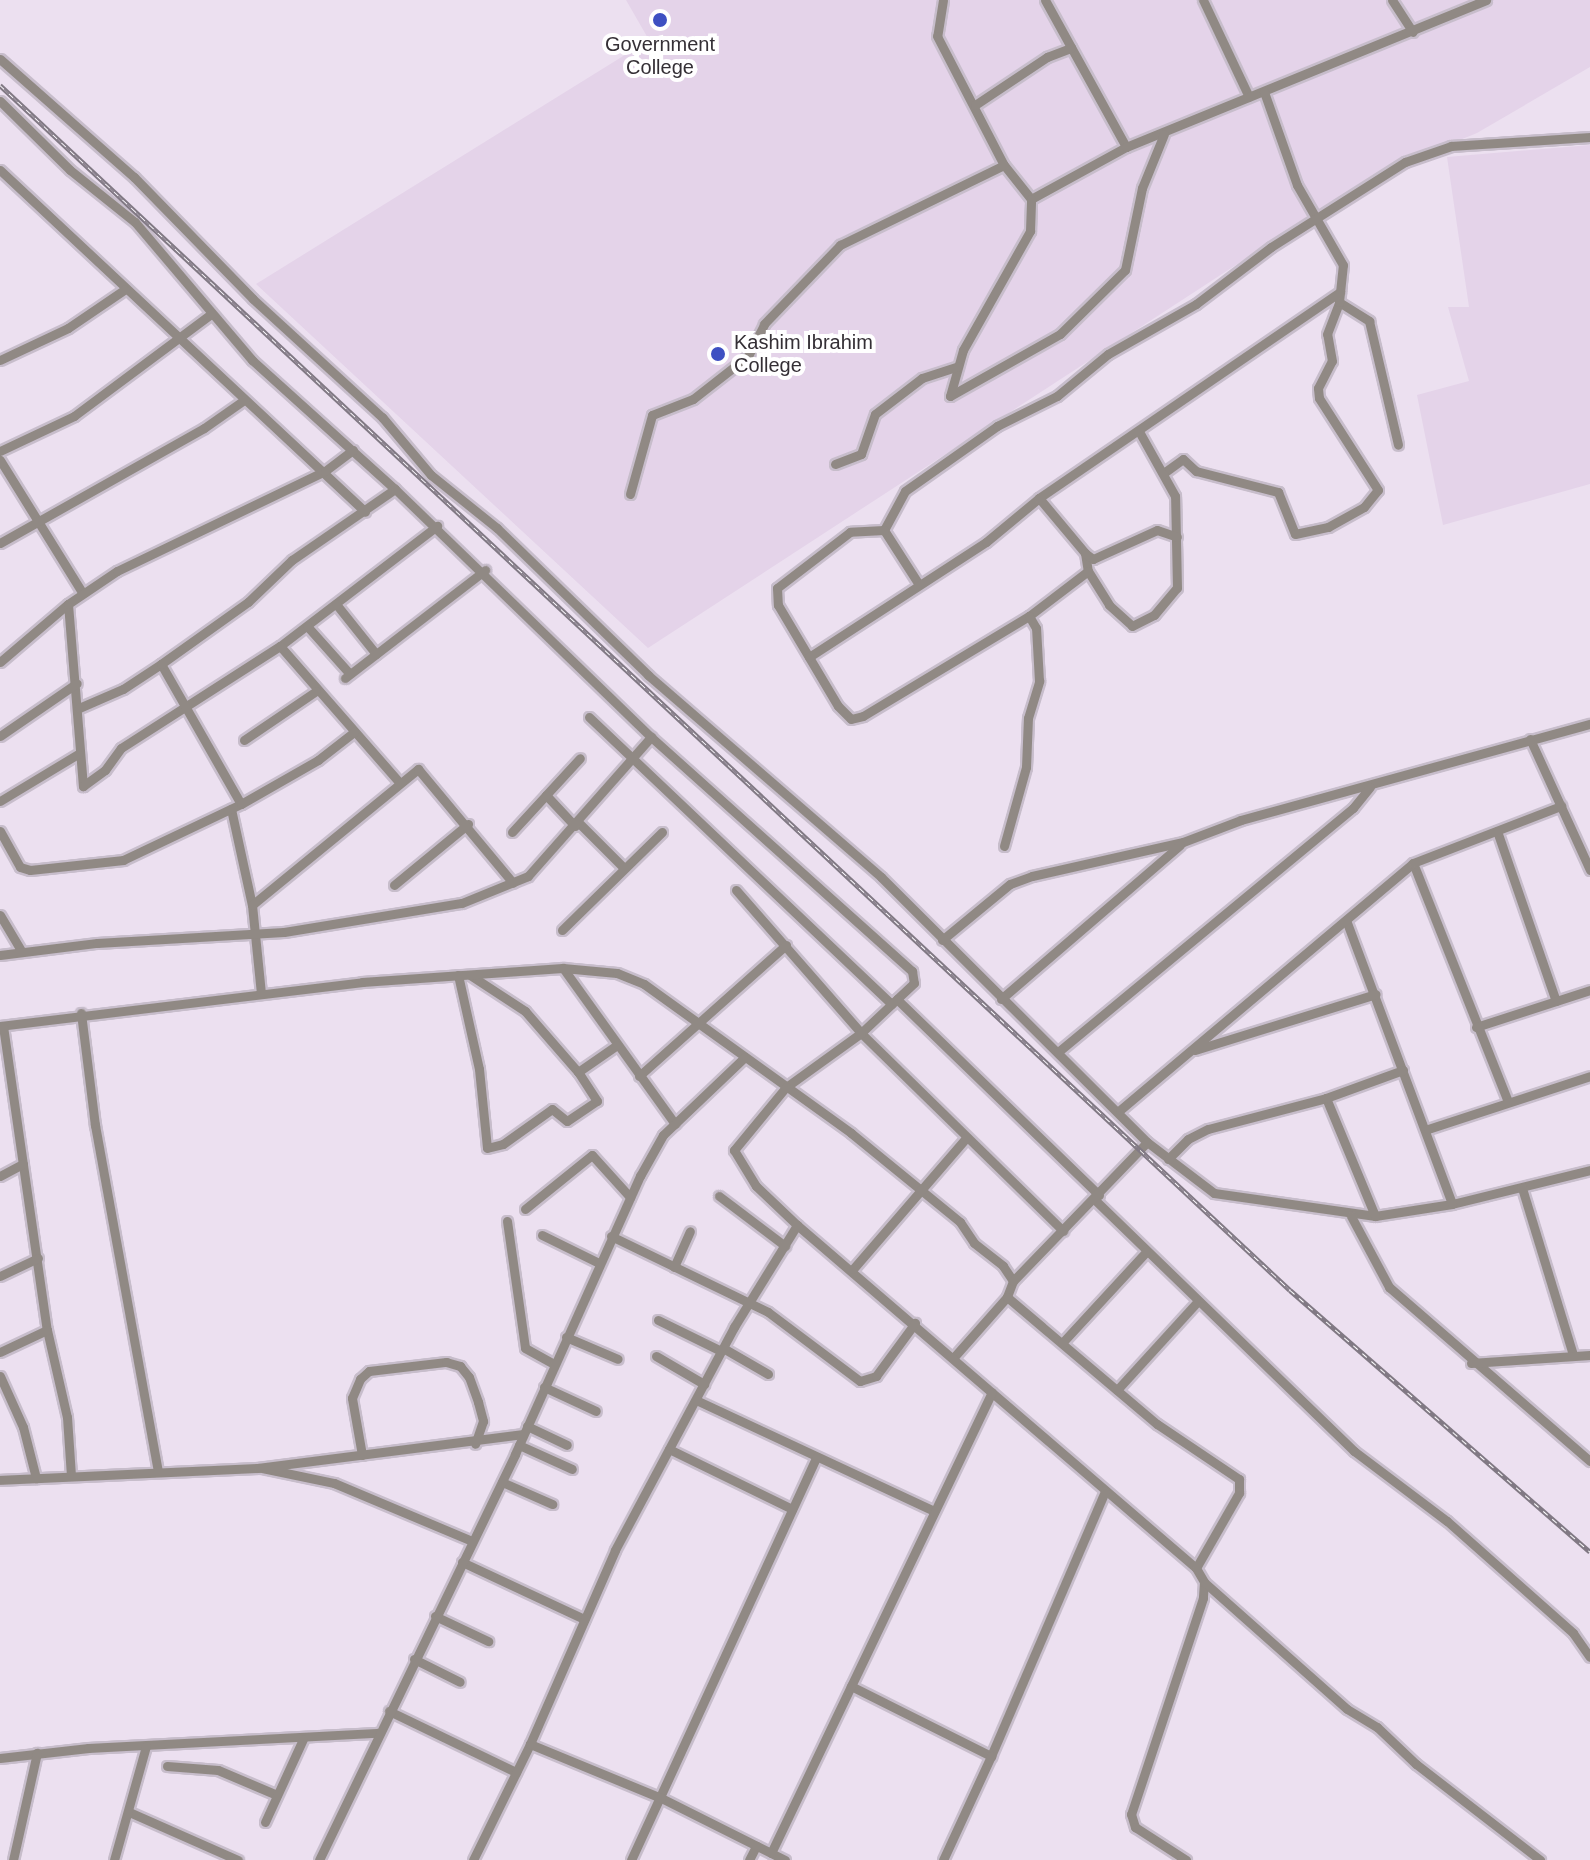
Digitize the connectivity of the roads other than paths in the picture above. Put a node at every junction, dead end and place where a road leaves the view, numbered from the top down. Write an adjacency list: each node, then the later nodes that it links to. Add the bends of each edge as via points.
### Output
1 (943, 0): 12 (street, via 937,36)
2 (1045, 0): 7 (street)
3 (1203, 0): 10 (street)
4 (1392, 0): 6 (street)
5 (1486, 0): 6 (street)
6 (1413, 32): 9 (street)
7 (1071, 48): 12 (street, via 1047,57); 15 (street)
8 (0, 59): 98 (street, via 145,188 253,299 382,417 431,475 497,528 627,656 881,877)
9 (1264, 92): 10 (street); 19 (street)
10 (1249, 97): 13 (street)
11 (0, 101): 22 (street, via 70,170 135,222)
12 (975, 105): 16 (street)
13 (1164, 134): 15 (street); 25 (street, via 1142,188 1125,270 1060,334 950,396)
14 (1590, 137): 19 (street, via 1451,146 1420,155)
15 (1126, 147): 18 (street)
16 (1004, 165): 18 (street, via 1020,192); 36 (street, via 840,245 764,324 748,356 693,399 652,415)
17 (0, 170): 20 (street)
18 (1031, 199): 25 (street, via 1030,231 980,316)
19 (1314, 220): 21 (street, via 1343,265); 41 (street, via 1196,304 1108,354 1057,396 997,426 905,491)
20 (124, 290): 23 (street); 24 (street, via 68,328)
21 (1339, 297): 27 (street); 28 (street, via 1369,321); 34 (street, via 1327,334 1332,361 1318,388 1319,398 1378,490 1372,500 1328,527 1295,534 1278,492 1196,471 1183,459)
22 (211, 314): 23 (street); 29 (street, via 252,360)
23 (180, 342): 26 (street); 30 (street, via 74,416)
24 (0, 360)
25 (958, 366): 32 (street, via 922,378 875,414 861,454)
26 (244, 400): 33 (street); 39 (street)
27 (1140, 433): 34 (street); 37 (street)
28 (1398, 445)
29 (353, 450): 33 (street); 35 (street)
30 (0, 451)
31 (0, 460): 39 (street)
32 (835, 464)
33 (325, 471): 38 (street); 48 (street)
34 (1165, 472): 42 (street, via 1175,496)
35 (395, 489): 38 (street); 40 (street)
36 (630, 494)
37 (1039, 498): 44 (street); 47 (street, via 986,542)
38 (365, 511): 57 (street, via 292,560 248,602)
39 (39, 522): 43 (street); 48 (street)
40 (437, 526): 45 (street); 50 (street)
41 (884, 530): 47 (street); 55 (street, via 850,532 777,588 778,605)
42 (1177, 537): 44 (street, via 1157,530 1093,559); 46 (street, via 1175,594 1140,625 1132,626 1109,605)
43 (0, 543)
44 (1085, 553): 46 (street)
45 (485, 570): 54 (street); 66 (street)
46 (1088, 571): 51 (street)
47 (918, 583): 55 (street)
48 (82, 592): 49 (street)
49 (68, 604): 56 (street); 58 (street)
50 (336, 604): 52 (street); 54 (street)
51 (1029, 616): 55 (street, via 851,719); 86 (street, via 1036,628 1039,681 1028,718 1026,767)
52 (307, 626): 53 (street); 54 (street, via 347,676)
53 (280, 646): 59 (street); 61 (street)
54 (376, 654)
55 (809, 657)
56 (0, 662)
57 (161, 664): 60 (street, via 123,689); 61 (street)
58 (77, 683): 60 (street); 65 (street)
59 (316, 691): 64 (street); 68 (street)
60 (79, 708): 69 (street)
61 (186, 708): 69 (street, via 121,748 105,770 83,786); 76 (street)
62 (589, 717): 71 (street)
63 (1590, 724): 67 (street)
64 (354, 732): 72 (street); 76 (street, via 318,760)
65 (0, 736)
66 (651, 737): 71 (street); 110 (street, via 912,971 914,983)
67 (1530, 739): 73 (street); 77 (street)
68 (244, 740)
69 (78, 754): 75 (street)
70 (580, 758): 74 (street)
71 (631, 760): 80 (street); 110 (street)
72 (399, 782): 79 (street, via 418,769); 93 (street)
73 (1370, 787): 85 (street, via 1241,820); 118 (street, via 1353,808)
74 (546, 795): 80 (street); 83 (street)
75 (0, 801)
76 (241, 804): 78 (street)
77 (1561, 806): 82 (street); 89 (street)
78 (231, 809): 81 (street, via 123,860 71,869 20,867); 93 (street)
79 (468, 824): 90 (street); 91 (street)
80 (576, 824): 88 (street); 90 (street, via 528,876)
81 (0, 831)
82 (1497, 831): 87 (street); 109 (street)
83 (512, 832)
84 (662, 832): 88 (street)
85 (1183, 842): 98 (street, via 1010,884); 108 (street)
86 (1004, 846)
87 (1413, 863): 95 (street); 114 (street)
88 (624, 868): 96 (street)
89 (1590, 870)
90 (513, 883): 97 (street, via 462,903)
91 (394, 885)
92 (736, 890): 99 (street)
93 (252, 905): 97 (street)
94 (0, 915): 100 (street)
95 (1346, 920): 107 (street); 117 (street)
96 (562, 930)
97 (255, 934): 100 (street); 106 (street)
98 (942, 940): 108 (street)
99 (786, 945): 113 (street); 115 (street)
100 (22, 952): 101 (street)
101 (0, 955)
102 (563, 968): 104 (street); 113 (street, via 597,969 644,984); 116 (street)
103 (458, 975): 104 (street); 106 (street); 122 (street, via 479,1069 487,1148 503,1144 552,1109 567,1121 597,1101)
104 (470, 975): 122 (street, via 525,1011)
105 (1590, 990): 109 (street)
106 (261, 993): 111 (street)
107 (1376, 994): 117 (street); 121 (street)
108 (1001, 999): 118 (street)
109 (1556, 1001): 114 (street)
110 (894, 1002): 115 (street); 142 (street)
111 (81, 1013): 112 (street); 196 (street, via 95,1125)
112 (2, 1026): 120 (street)
113 (697, 1026): 119 (street); 123 (street)
114 (1476, 1027): 128 (street)
115 (861, 1033): 126 (street); 132 (street)
116 (617, 1045): 122 (street); 123 (street)
117 (1191, 1051): 129 (street)
118 (1058, 1052): 129 (street)
119 (745, 1057): 126 (street); 130 (street)
120 (12, 1070): 125 (street); 135 (street)
121 (1403, 1070): 127 (street); 131 (street)
122 (578, 1072)
123 (639, 1076): 130 (street)
124 (1590, 1076): 128 (street)
125 (0, 1077)
126 (786, 1087): 138 (street); 148 (street, via 734,1150 756,1186)
127 (1326, 1098): 134 (street, via 1208,1129); 146 (street)
128 (1508, 1102): 131 (street)
129 (1120, 1110): 133 (street)
130 (675, 1124): 141 (street)
131 (1428, 1129): 143 (street)
132 (967, 1137): 138 (street); 150 (street)
133 (1147, 1142): 134 (street); 142 (street)
134 (1168, 1159): 145 (street, via 1214,1193)
135 (23, 1164): 137 (street); 155 (street)
136 (1590, 1170): 139 (street)
137 (0, 1176)
138 (920, 1187): 158 (street); 160 (street)
139 (1522, 1188): 143 (street); 171 (street)
140 (719, 1196): 153 (street)
141 (630, 1197): 144 (street, via 592,1155); 152 (street)
142 (1097, 1198): 150 (street); 154 (street)
143 (1452, 1204): 146 (street)
144 (525, 1209)
145 (1351, 1216): 146 (street); 176 (street, via 1389,1287)
146 (1375, 1216)
147 (507, 1221): 177 (street, via 525,1348)
148 (797, 1225): 153 (street); 158 (street)
149 (690, 1231): 157 (street)
150 (1063, 1231): 160 (street)
151 (542, 1235): 156 (street)
152 (611, 1236): 156 (street); 157 (street)
153 (785, 1246): 162 (street)
154 (1146, 1252): 163 (street); 168 (street)
155 (38, 1258): 159 (street); 166 (street)
156 (599, 1263): 167 (street)
157 (674, 1267): 162 (street)
158 (853, 1269): 165 (street)
159 (0, 1276)
160 (1013, 1281): 161 (street)
161 (1007, 1297): 168 (street); 174 (street)
162 (749, 1302): 165 (street, via 860,1381 876,1376); 169 (street)
163 (1197, 1302): 182 (street); 212 (street, via 1354,1451 1447,1521 1573,1633)
164 (658, 1320): 169 (street)
165 (915, 1323): 174 (street)
166 (47, 1330): 170 (street); 197 (street, via 67,1417)
167 (566, 1337): 175 (street); 177 (street)
168 (1062, 1343): 182 (street)
169 (722, 1349): 178 (street); 180 (street)
170 (0, 1352)
171 (1573, 1355): 172 (street); 176 (street)
172 (1590, 1355)
173 (656, 1356): 180 (street)
174 (954, 1357): 183 (street)
175 (618, 1359)
176 (1471, 1363): 193 (street)
177 (554, 1364): 181 (street)
178 (768, 1374)
179 (0, 1376): 198 (street, via 23,1427)
180 (704, 1384): 184 (street)
181 (544, 1387): 185 (street); 186 (street)
182 (1117, 1390): 207 (street, via 1239,1479 1239,1493)
183 (992, 1392): 201 (street); 204 (street)
184 (696, 1400): 190 (street); 192 (street)
185 (596, 1411)
186 (525, 1430): 187 (street); 188 (street); 189 (street)
187 (475, 1444): 191 (street); 191 (street, via 483,1421 478,1402 469,1377 460,1366 446,1362 369,1371 360,1379 352,1398)
188 (519, 1445): 195 (street); 200 (street)
189 (567, 1445)
190 (669, 1449): 203 (street); 210 (street)
191 (362, 1455): 194 (street)
192 (816, 1458): 203 (street); 204 (street)
193 (1590, 1461)
194 (258, 1468): 196 (street); 205 (street, via 334,1483)
195 (572, 1469)
196 (158, 1470): 197 (street)
197 (71, 1476): 198 (street)
198 (36, 1478): 199 (street)
199 (0, 1480)
200 (502, 1482): 202 (street); 205 (street)
201 (1105, 1491): 207 (street); 222 (street)
202 (552, 1504)
203 (792, 1509): 227 (street)
204 (934, 1511): 215 (street)
205 (472, 1541): 206 (street)
206 (462, 1562): 209 (street); 210 (street)
207 (1196, 1568): 208 (street)
208 (1204, 1582): 241 (street, via 1131,1814 1135,1827); 242 (street, via 1347,1709 1377,1727 1416,1764)
209 (435, 1616): 211 (street); 213 (street)
210 (584, 1619): 219 (street)
211 (488, 1641)
212 (1590, 1657)
213 (414, 1659): 214 (street); 216 (street)
214 (460, 1682)
215 (851, 1686): 222 (street); 231 (street, via 796,1791)
216 (389, 1711): 217 (street); 225 (street)
217 (377, 1733): 218 (street); 235 (street)
218 (303, 1739): 220 (street); 226 (street)
219 (530, 1744): 225 (street); 227 (street)
220 (146, 1746): 221 (street); 228 (street)
221 (37, 1753): 223 (street); 232 (street)
222 (991, 1756): 240 (street)
223 (0, 1758)
224 (167, 1766): 226 (street, via 218,1770)
225 (516, 1772): 236 (street)
226 (277, 1795): 229 (street)
227 (661, 1798): 230 (street); 237 (street)
228 (129, 1812): 233 (street); 234 (street)
229 (265, 1822)
230 (756, 1846): 231 (street); 238 (street)
231 (771, 1853): 239 (street)
232 (13, 1860)
233 (114, 1860)
234 (238, 1860)
235 (319, 1860)
236 (473, 1860)
237 (631, 1860)
238 (749, 1860)
239 (785, 1860)
240 (943, 1860)
241 (1186, 1860)
242 (1540, 1860)

